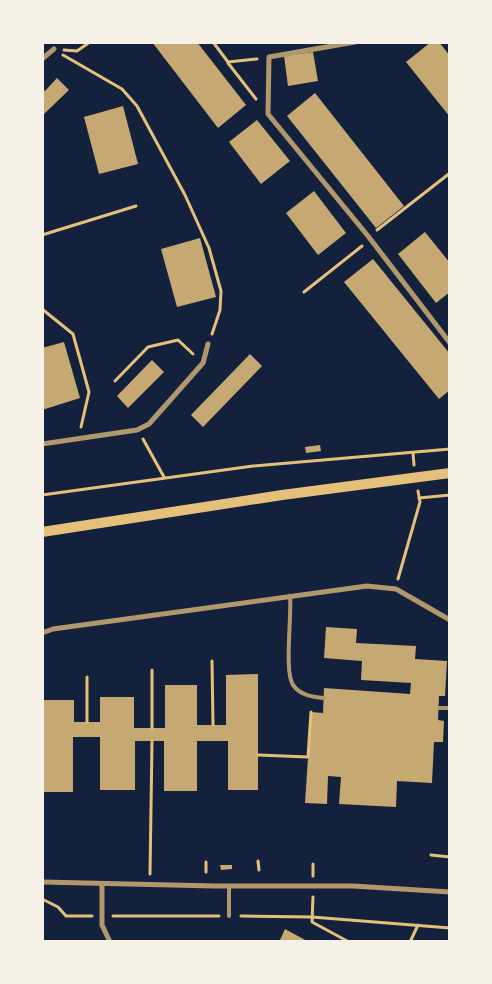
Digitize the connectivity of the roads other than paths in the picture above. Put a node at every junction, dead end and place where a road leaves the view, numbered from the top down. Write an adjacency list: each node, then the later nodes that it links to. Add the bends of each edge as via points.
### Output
1 (355, 42): 4 (street, via 269,57 268,114)
2 (54, 49): 3 (street)
3 (42, 59)
4 (450, 342)
5 (208, 344): 6 (street, via 203,363 149,424 137,430)
6 (42, 444)
7 (450, 473): 8 (main road)
8 (42, 532)
9 (290, 596): 10 (street, via 380,586 396,589); 11 (street); 12 (lane, via 288,665 293,684 307,696)
10 (450, 620)
11 (42, 633)
12 (324, 698)
13 (439, 708): 14 (lane)
14 (450, 708)
15 (42, 882): 16 (street)
16 (102, 884): 17 (street); 20 (street, via 102,925)
17 (229, 886): 18 (street, via 353,886); 19 (lane)
18 (450, 892)
19 (229, 916)
20 (110, 942)

